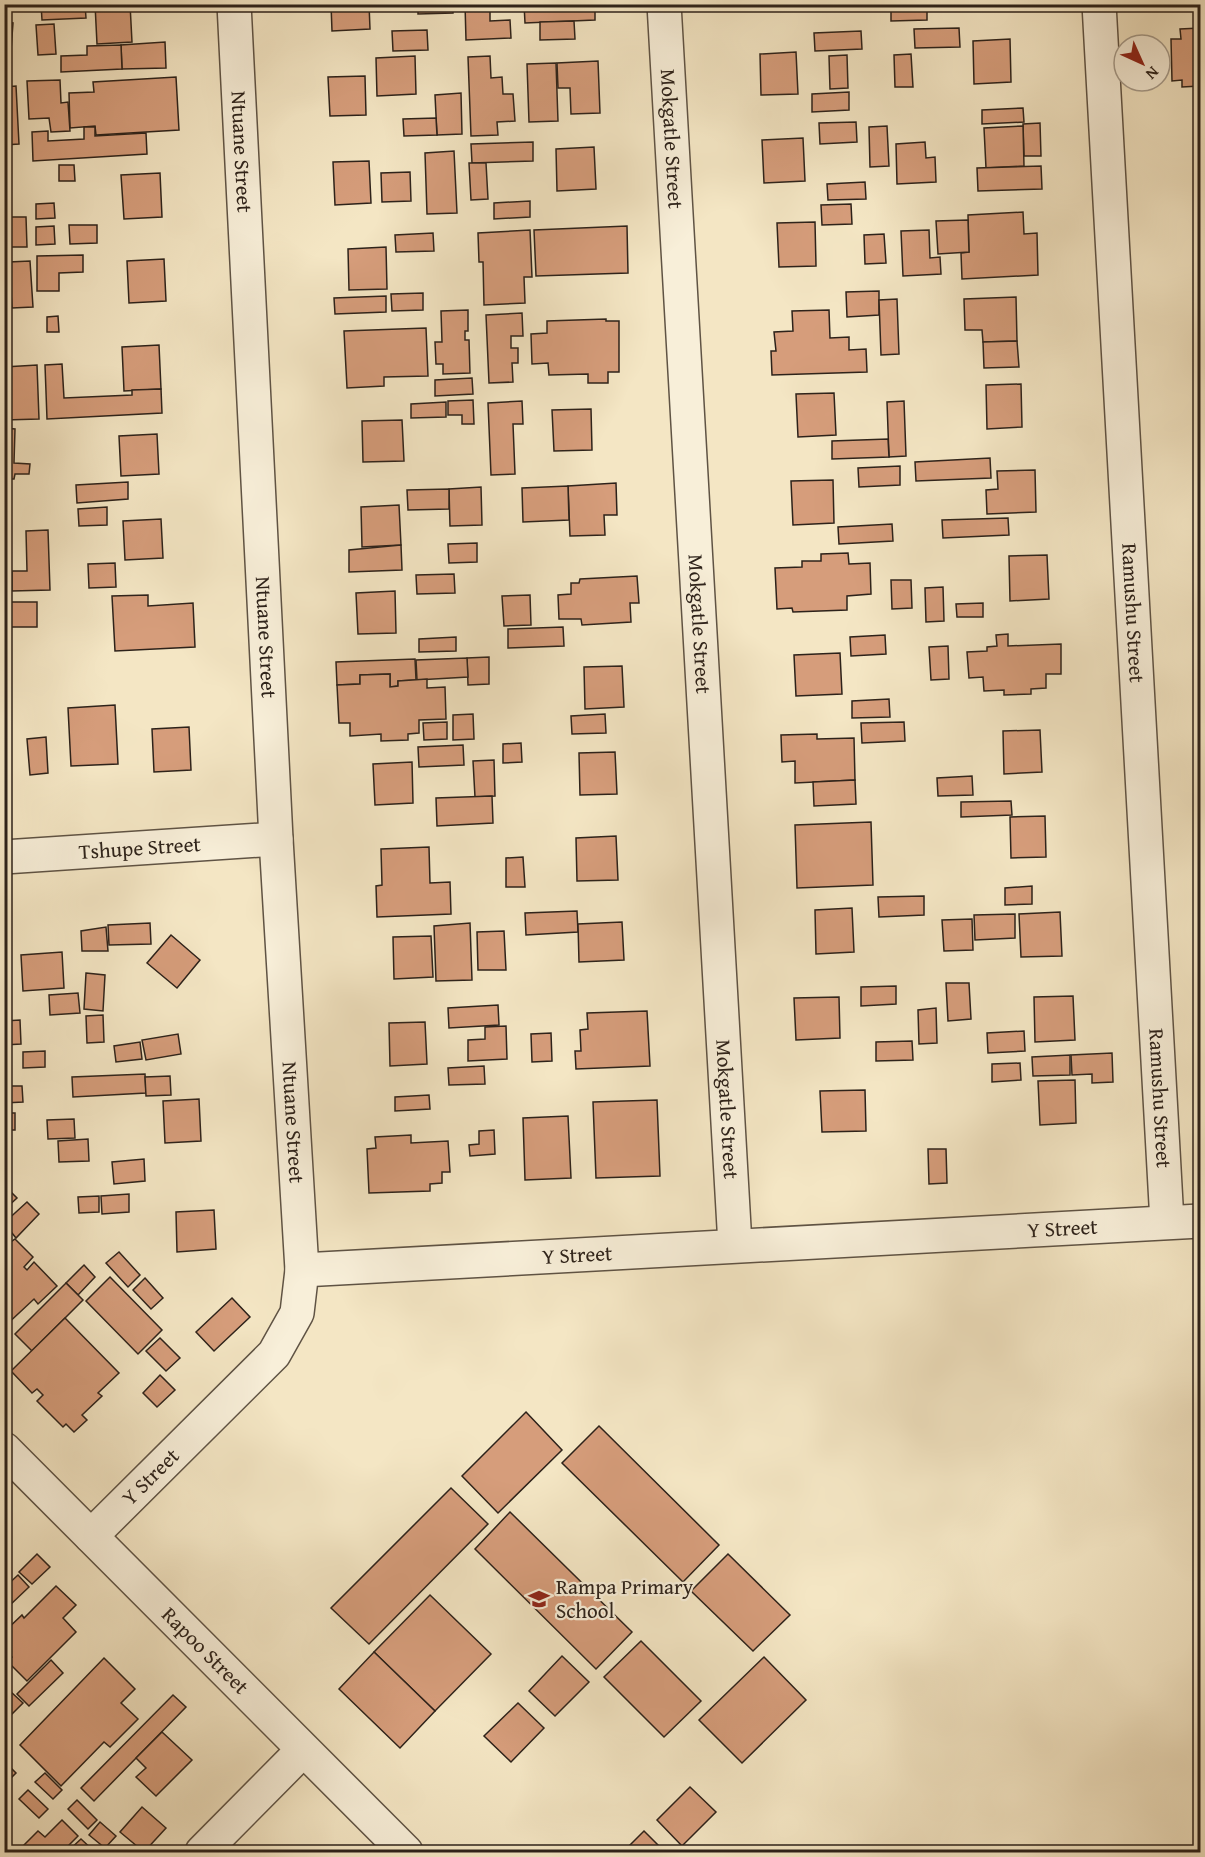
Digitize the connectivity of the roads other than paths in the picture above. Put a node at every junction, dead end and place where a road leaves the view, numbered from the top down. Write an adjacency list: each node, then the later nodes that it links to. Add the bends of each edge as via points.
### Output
1 (234, 4): 4 (street, Ntuane Street)
2 (664, 4): 8 (street, Mokgatle Street)
3 (1099, 4): 7 (street, Ramushu Street)
4 (276, 839): 5 (street, Tshupe Street); 9 (street, Ntuane Street)
5 (4, 857)
6 (1200, 1221): 7 (street, Y Street)
7 (1167, 1222): 8 (street, Y Street)
8 (735, 1245): 9 (street, Y Street)
9 (302, 1270): 11 (street, Y Street, via 297,1313 274,1354)
10 (4, 1449): 11 (street, Rapoo Street)
11 (91, 1536): 12 (street, Rapoo Street)
12 (303, 1750): 13 (street); 14 (street, Rapoo Street)
13 (202, 1852)
14 (406, 1852)

